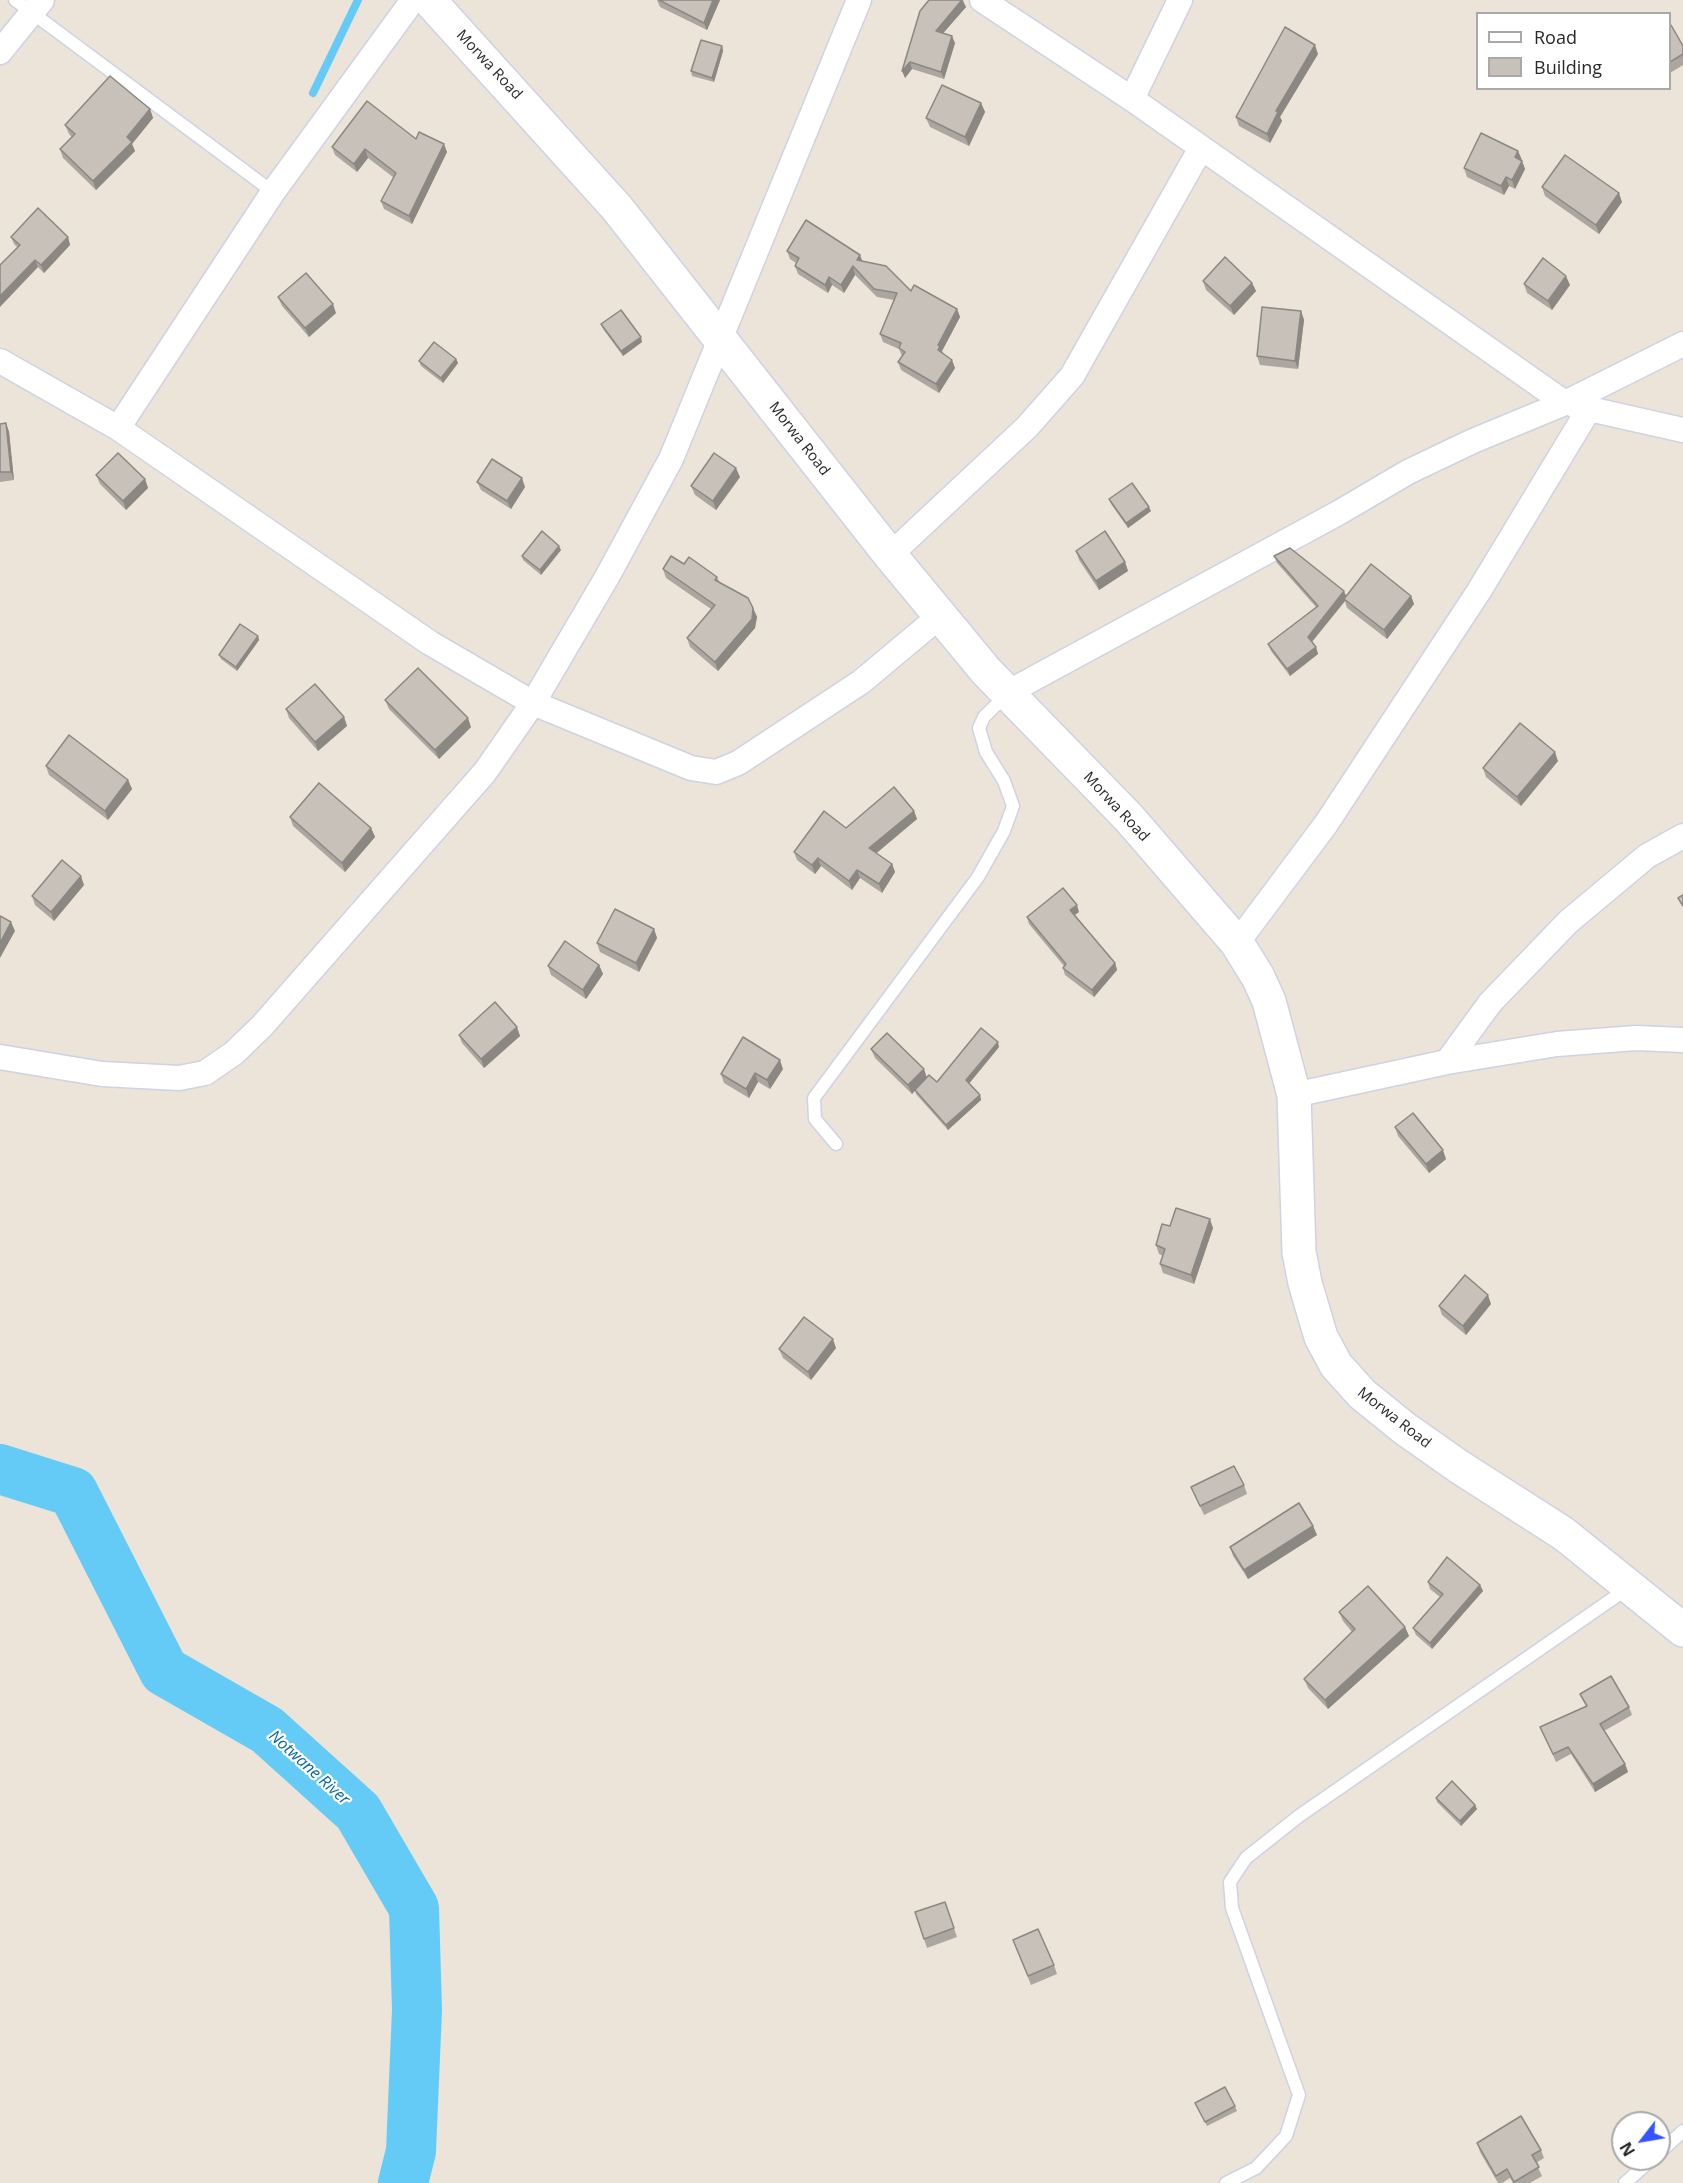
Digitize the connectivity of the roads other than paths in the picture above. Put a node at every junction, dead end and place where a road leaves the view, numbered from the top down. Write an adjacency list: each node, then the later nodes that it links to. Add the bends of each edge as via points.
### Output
1 (413, 0): 10 (street)
2 (429, 0): 11 (main road, Morwa Road, via 617,208)
3 (859, 0): 11 (street)
4 (982, 0): 8 (street)
5 (1180, 0): 8 (street)
6 (30, 5): 7 (street); 10 (lane)
7 (0, 52)
8 (1132, 99): 9 (street)
9 (1202, 148): 14 (street); 18 (street, via 1072,376 1027,427)
10 (273, 192): 16 (street)
11 (720, 338): 18 (main road, Morwa Road); 21 (street, via 671,459)
12 (1683, 344): 14 (street)
13 (0, 361): 16 (street)
14 (1565, 404): 15 (street); 20 (street, via 1408,472)
15 (1589, 409): 17 (street); 23 (street, via 1479,591 1326,824)
16 (118, 428): 21 (street, via 430,643)
17 (1683, 430)
18 (890, 555): 19 (main road, Morwa Road)
19 (940, 616): 20 (main road, Morwa Road); 21 (street, via 861,682 738,763 716,772 691,768)
20 (1007, 693): 23 (main road, Morwa Road, via 1129,818); 28 (lane, via 979,728 986,752 1004,781 1013,806 1004,831 978,877 814,1098 814,1119)
21 (533, 703): 25 (street, via 485,772 384,889 262,1026 234,1053 205,1073 179,1078 102,1074)
22 (1683, 836): 26 (street, via 1647,856 1568,922 1490,1003)
23 (1237, 944): 27 (main road, Morwa Road, via 1269,1001)
24 (1683, 1040): 26 (street, via 1636,1038 1557,1044)
25 (0, 1057)
26 (1447, 1062): 27 (street)
27 (1294, 1095): 29 (main road, Morwa Road, via 1299,1252 1321,1337 1336,1365 1362,1394 1404,1428 1564,1534)
28 (836, 1144)
29 (1632, 1586): 30 (main road, Morwa Road); 34 (lane, via 1299,1816 1246,1858 1230,1882 1232,1908 1299,2095 1286,2136 1257,2168)
30 (1683, 1630)
31 (1683, 2131): 32 (lane)
32 (1671, 2142)
33 (1638, 2171): 35 (lane)
34 (1226, 2183)
35 (1625, 2183)

